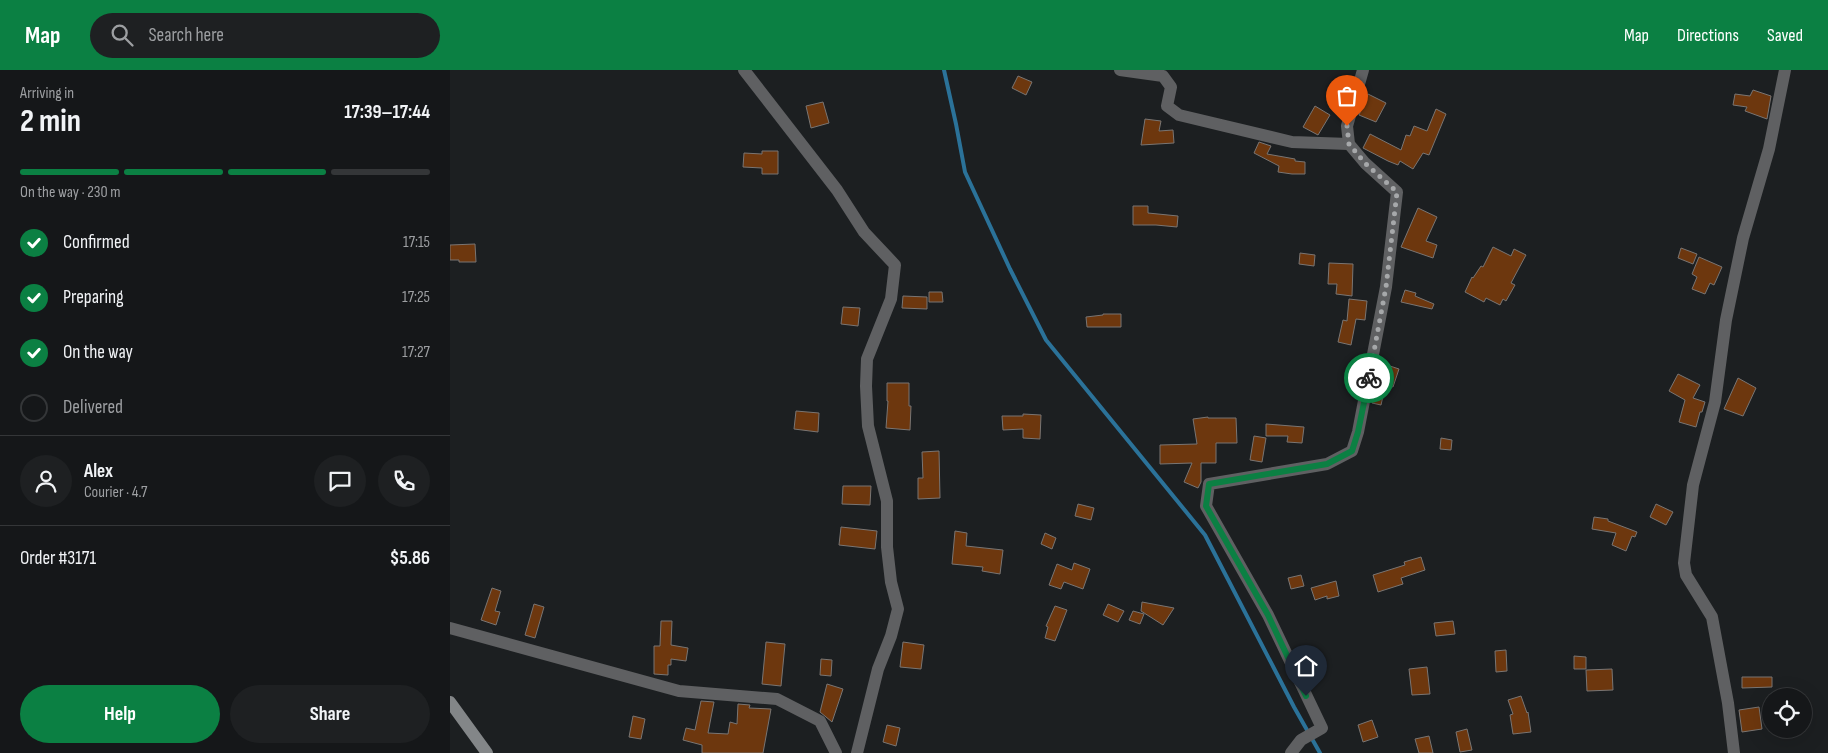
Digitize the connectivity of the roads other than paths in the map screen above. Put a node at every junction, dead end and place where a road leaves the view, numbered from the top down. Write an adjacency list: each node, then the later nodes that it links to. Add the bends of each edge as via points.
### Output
1 (744, 70): 10 (street, via 864,232 895,265 890,299 867,359 866,386 868,426 887,501 887,547 898,609 878,669)
2 (1120, 70): 5 (street, via 1163,76 1171,87 1167,106 1179,115 1292,142)
3 (1363, 70): 5 (street, via 1347,126)
4 (1785, 70): 12 (street, via 1769,149 1744,238 1726,320 1715,402 1694,485 1684,563 1686,575 1712,617)
5 (1349, 144): 11 (street, via 1397,192 1386,287 1352,451 1327,464 1209,484 1206,506 1268,615 1322,728 1301,740)
6 (450, 628): 9 (street, via 679,691 777,699 820,722)
7 (450, 702): 8 (street)
8 (487, 753)
9 (836, 753)
10 (857, 753)
11 (1292, 753)
12 (1734, 753)

